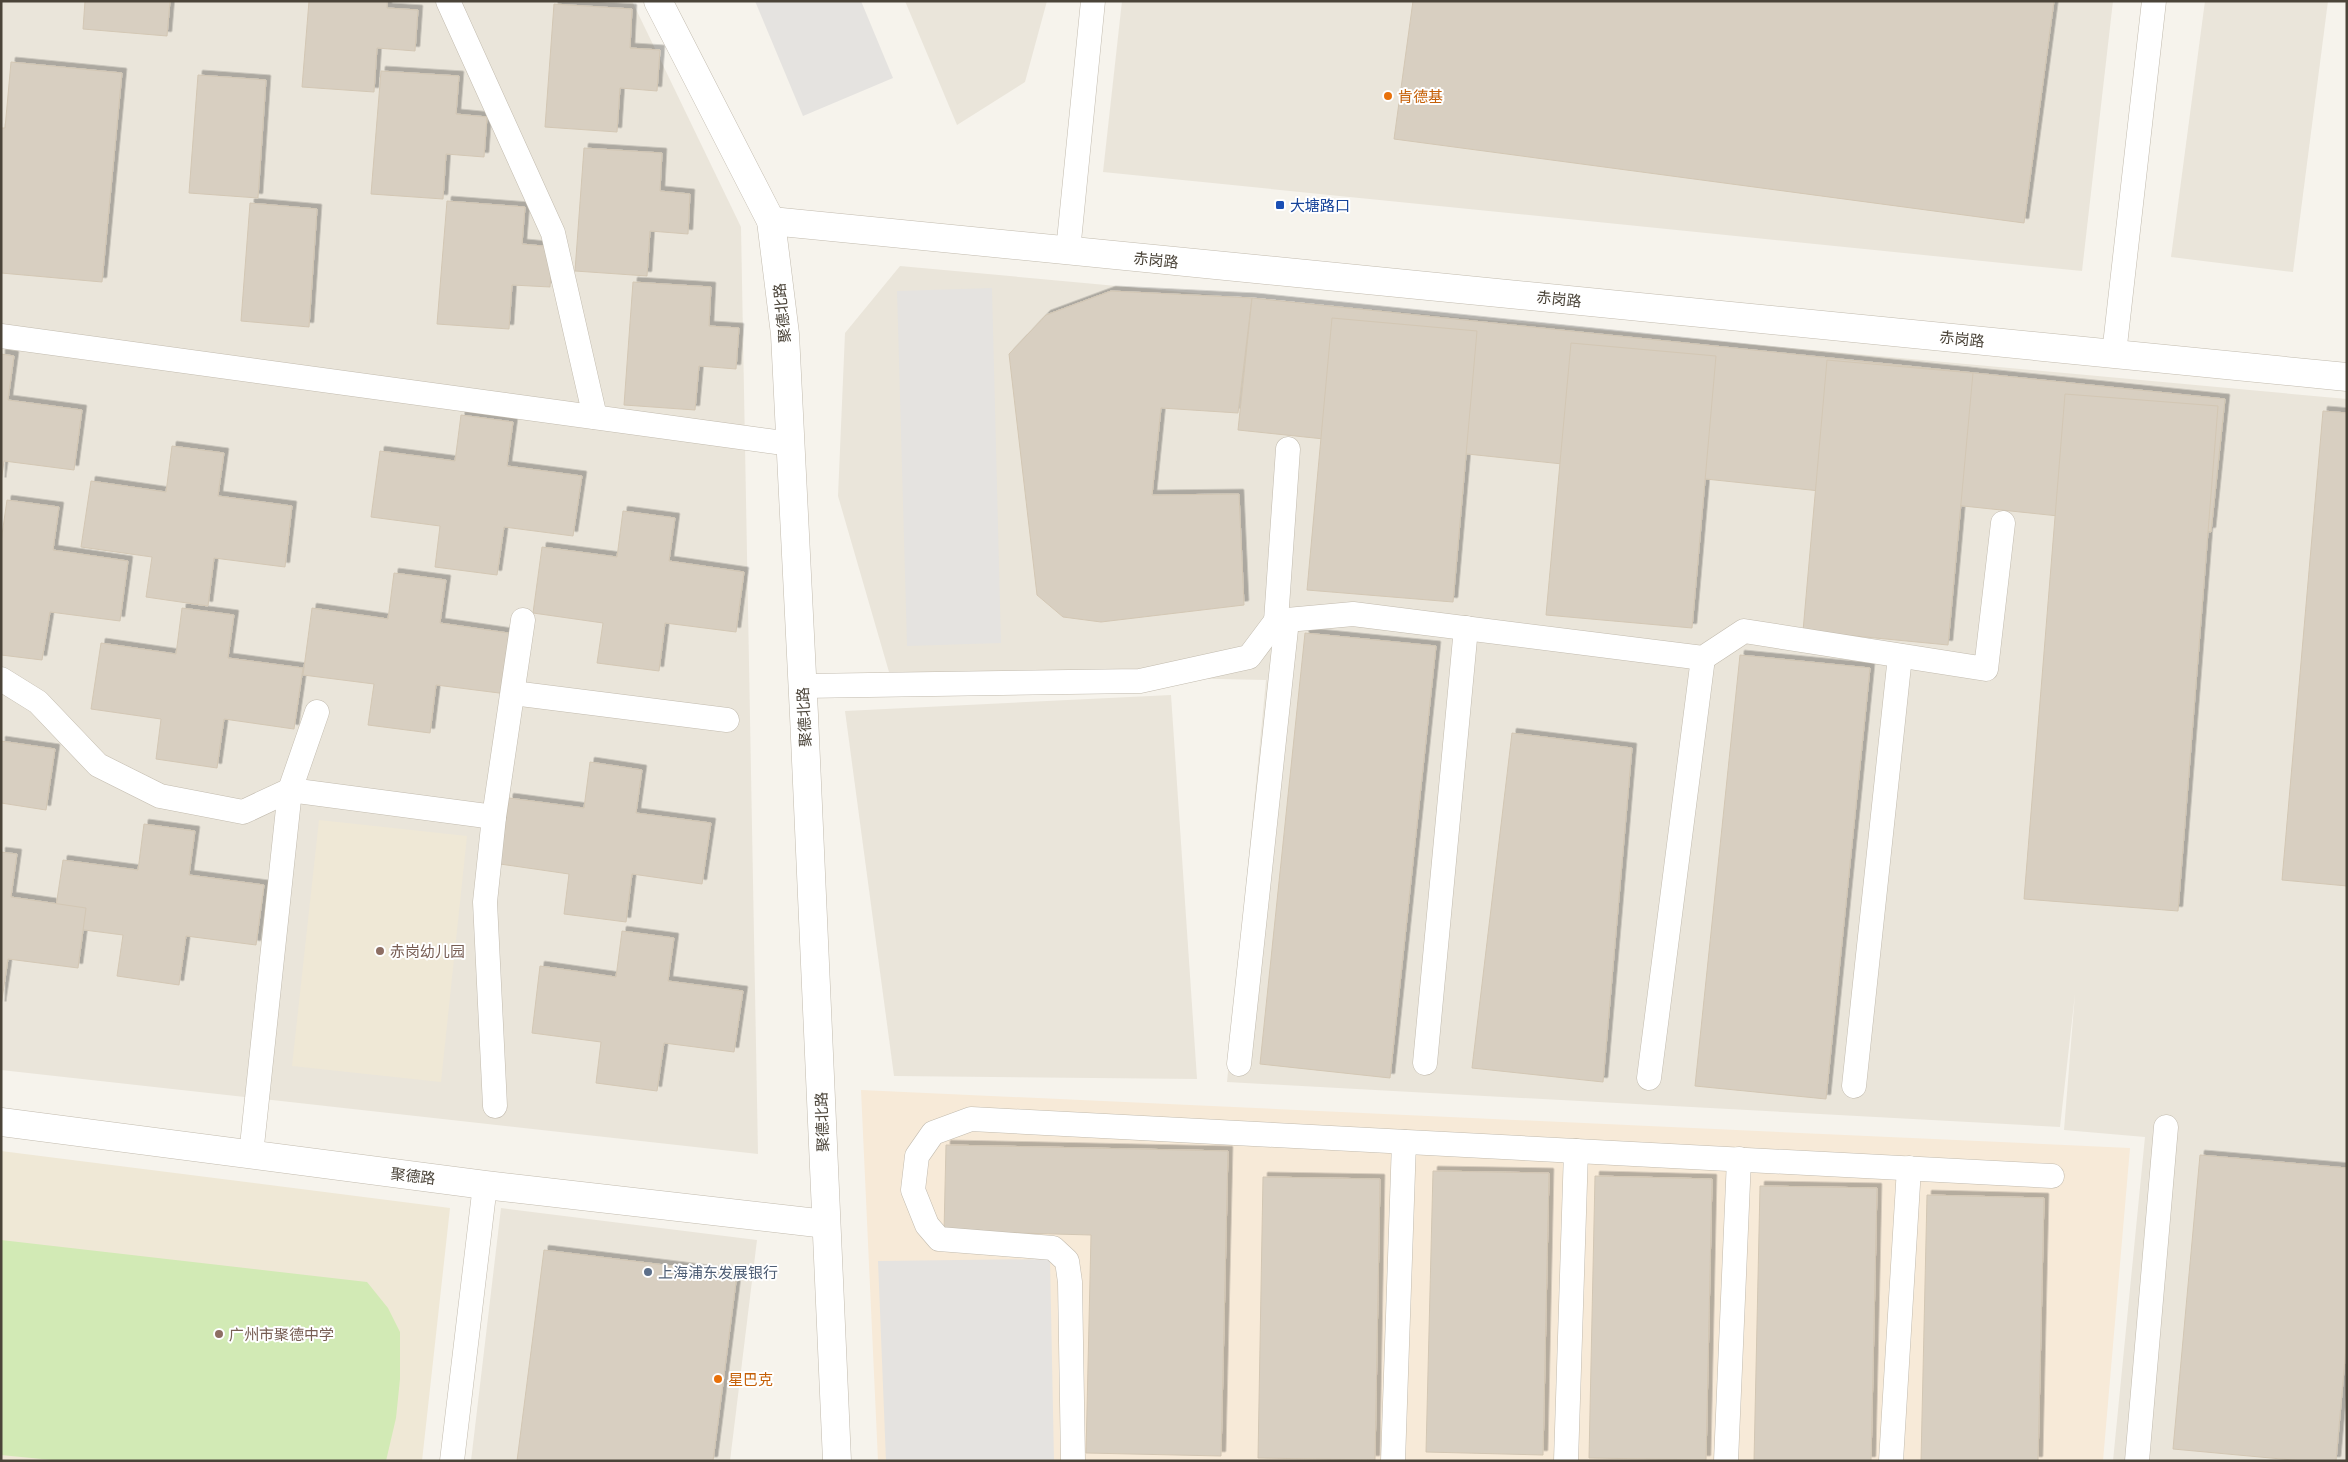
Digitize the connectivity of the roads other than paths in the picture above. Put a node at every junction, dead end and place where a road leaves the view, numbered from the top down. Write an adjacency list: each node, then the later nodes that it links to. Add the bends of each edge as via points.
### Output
1 (448, 1): 10 (lane, via 553,233)
2 (658, 1): 5 (street, 聚德北路)
3 (1093, 1): 6 (lane)
4 (2154, 1): 8 (lane)
5 (771, 222): 6 (street, 赤岗路); 11 (street, 聚德北路, via 785,334)
6 (1068, 251): 8 (street, 赤岗路)
7 (1, 336): 10 (lane)
8 (2114, 354): 9 (street, 赤岗路)
9 (2347, 377)
10 (595, 417): 11 (lane)
11 (791, 444): 20 (street, 聚德北路)
12 (1288, 449): 15 (lane)
13 (2003, 523): 17 (lane, via 1986,670)
14 (523, 620): 21 (lane)
15 (1282, 620): 16 (lane, via 1353,614); 20 (lane, via 1249,657 1140,681); 27 (lane)
16 (1466, 628): 18 (lane); 26 (lane)
17 (1900, 656): 18 (lane, via 1744,631); 29 (lane)
18 (1703, 658): 28 (lane)
19 (1, 679): 24 (lane, via 38,702 98,765 160,796 243,812)
20 (803, 686): 40 (street, 聚德北路)
21 (513, 694): 23 (lane); 25 (lane)
22 (317, 712): 24 (lane)
23 (727, 720)
24 (290, 790): 25 (lane); 35 (lane)
25 (494, 817): 30 (lane, via 485,902)
26 (1425, 1063)
27 (1239, 1064)
28 (1649, 1078)
29 (1854, 1086)
30 (495, 1106)
31 (1, 1122): 35 (street, 聚德路)
32 (2166, 1127): 48 (lane)
33 (1404, 1142): 34 (lane); 43 (lane, via 971,1119 933,1133 917,1156 913,1190 928,1225 939,1240 1053,1248 1067,1261); 44 (lane)
34 (1576, 1151): 36 (lane); 45 (lane)
35 (251, 1156): 39 (street, 聚德路)
36 (1739, 1160): 37 (lane); 46 (lane)
37 (1909, 1168): 38 (lane); 47 (lane)
38 (2052, 1176)
39 (485, 1185): 40 (street, 聚德路); 41 (lane)
40 (826, 1224): 42 (street, 聚德北路)
41 (452, 1461)
42 (837, 1461)
43 (1073, 1461)
44 (1393, 1461)
45 (1566, 1461)
46 (1726, 1461)
47 (1891, 1461)
48 (2137, 1461)

